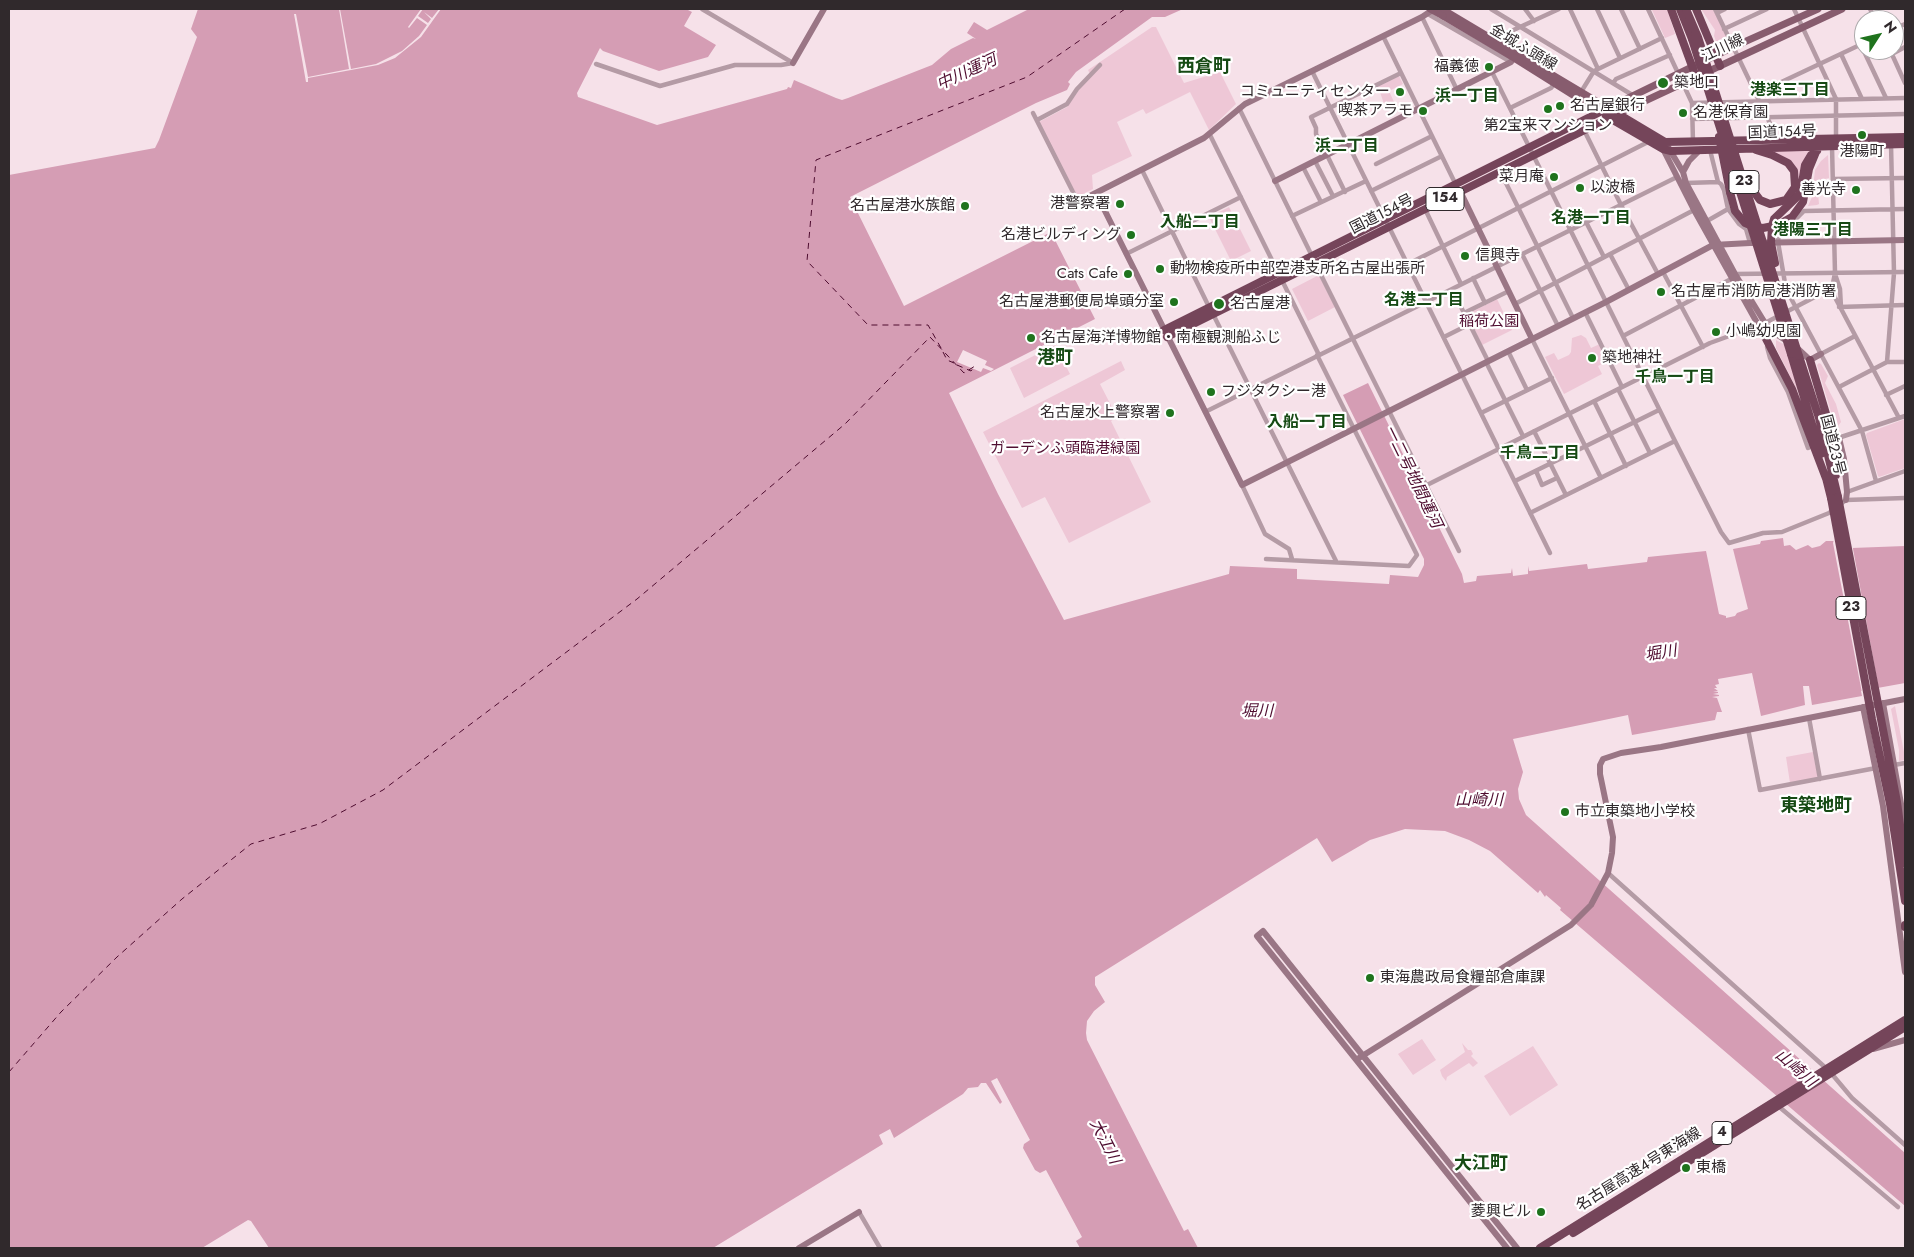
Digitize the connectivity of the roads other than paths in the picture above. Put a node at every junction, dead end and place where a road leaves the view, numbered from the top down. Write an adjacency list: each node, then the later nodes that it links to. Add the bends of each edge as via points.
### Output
1 (702, 9): 44 (street)
2 (824, 9): 44 (street)
3 (1434, 9): 23 (street)
4 (1492, 9): 27 (street)
5 (1525, 9): 26 (street)
6 (1544, 9): 24 (street)
7 (1559, 9): 24 (street)
8 (1570, 9): 50 (street)
9 (1597, 9): 40 (street)
10 (1621, 9): 35 (street)
11 (1648, 9): 31 (street)
12 (1671, 9): 49 (highway)
13 (1680, 9): 76 (highway, 国道23号 / 23, bridge)
14 (1686, 9): 113 (highway, 国道23号 / 23, bridge)
15 (1696, 9): 38 (highway)
16 (1725, 9): 21 (street)
17 (1767, 9): 29 (street)
18 (1794, 9): 25 (street)
19 (1818, 9): 25 (main road, 江川線)
20 (1842, 9): 28 (main road, 江川線)
21 (1716, 11): 29 (street)
22 (1444, 12): 23 (main road, 金城ふ頭線, bridge); 32 (main road, 金城ふ頭線); 41 (main road, 金城ふ頭線)
23 (1427, 13): 30 (street); 41 (street); 60 (street)
24 (1547, 15): 26 (street)
25 (1798, 18): 28 (street); 33 (main road, 江川線)
26 (1534, 20): 27 (street)
27 (1521, 27): 32 (street); 50 (street)
28 (1802, 28): 39 (main road, 江川線); 46 (street)
29 (1724, 29): 33 (street)
30 (1383, 36): 51 (street); 54 (street)
31 (1662, 38): 35 (street); 37 (street)
32 (1494, 39): 61 (main road, 金城ふ頭線)
33 (1733, 47): 38 (main road, 江川線); 39 (street)
34 (1854, 48): 36 (street)
35 (1640, 49): 40 (street)
36 (1841, 54): 46 (street); 66 (street)
37 (1670, 55): 53 (street); 57 (street)
38 (1716, 56): 48 (highway); 49 (main road, 江川線)
39 (1738, 57): 48 (main road, 江川線); 62 (street)
40 (1620, 58): 50 (street)
41 (1513, 60): 52 (street); 56 (main road, 金城ふ頭線)
42 (1869, 60): 64 (street)
43 (1895, 60): 59 (street)
44 (793, 63): 45 (street, via 735,65 660,86)
45 (596, 64)
46 (1819, 64): 62 (street); 67 (street)
47 (1100, 65): 83 (street, via 1066,104)
48 (1720, 66): 55 (main road, 江川線)
49 (1692, 67): 53 (main road, 江川線); 55 (highway)
50 (1596, 70): 57 (street); 61 (street)
51 (1312, 71): 70 (street); 71 (street)
52 (1492, 72): 60 (street); 72 (street)
53 (1679, 73): 58 (street); 63 (main road, 江川線)
54 (1401, 74): 71 (street); 73 (street)
55 (1696, 77): 58 (main road, 江川線)
56 (1555, 83): 72 (street); 74 (main road, 金城ふ頭線)
57 (1613, 83): 63 (street)
58 (1683, 83): 69 (street); 77 (main road, 江川線)
59 (1905, 83)
60 (1457, 90): 73 (street)
61 (1581, 92): 74 (main road, 金城ふ頭線)
62 (1756, 94): 68 (street)
63 (1634, 96): 74 (main road, 江川線)
64 (1886, 98): 65 (street); 66 (street)
65 (1905, 98)
66 (1862, 99): 67 (street)
67 (1836, 100): 68 (street); 79 (street)
68 (1760, 101): 69 (street); 81 (street)
69 (1692, 103): 82 (street)
70 (1239, 108): 85 (street); 117 (street)
71 (1330, 108): 92 (street); 103 (street, via 1312,117 1316,134)
72 (1510, 108): 100 (street)
73 (1419, 109): 86 (street); 92 (street)
74 (1604, 110): 77 (highway, 国道154号); 80 (highway, 国道154号); 100 (highway, 国道154号 / 154)
75 (1033, 113): 83 (street)
76 (1715, 113): 102 (highway, 23, bridge, via 1735,211 1745,223 1755,227 1778,225 1792,217 1803,202); 205 (highway, 国道23号 / 23, bridge)
77 (1617, 114): 80 (highway, 国道154号 / 154); 95 (highway, 国道154号)
78 (1905, 114): 79 (street)
79 (1836, 116): 81 (street); 91 (street)
80 (1608, 117): 84 (highway, 国道154号 / 154); 89 (highway, 国道154号)
81 (1767, 117): 82 (street); 88 (street)
82 (1692, 119): 90 (street)
83 (1037, 120): 128 (street)
84 (1584, 130): 100 (highway, 国道154号 / 154); 108 (street)
85 (1210, 135): 109 (street); 127 (street)
86 (1432, 136): 104 (street); 106 (street)
87 (1905, 137): 91 (highway, 国道154号)
88 (1778, 140): 90 (highway, 国道154号); 91 (highway, 国道154号)
89 (1650, 141): 95 (highway, 国道154号); 108 (street)
90 (1693, 142): 95 (highway, 国道154号)
91 (1834, 142): 93 (highway, 国道154号); 96 (highway, 国道154号); 116 (street)
92 (1348, 144): 103 (street); 118 (street)
93 (1891, 144): 94 (highway, 国道154号); 114 (street)
94 (1905, 144)
95 (1664, 146): 101 (highway, 国道154号); 112 (street)
96 (1824, 146): 97 (highway, 国道154号); 102 (highway, 23)
97 (1750, 148): 99 (highway, 国道154号); 113 (highway, 23, via 1772,155 1791,167 1796,182 1789,197 1776,204 1764,202)
98 (1700, 150): 99 (highway, 国道154号); 101 (highway, 国道154号); 111 (street, via 1688,160)
99 (1710, 150): 119 (street)
100 (1532, 151): 110 (highway, 国道154号 / 154); 121 (highway, 国道154号 / 154); 123 (street)
101 (1671, 151): 111 (street)
102 (1816, 152): 178 (highway, 23, bridge, via 1804,165 1799,196 1774,219 1772,226 1771,243)
103 (1327, 155): 105 (street); 124 (street)
104 (1442, 156): 121 (street); 122 (street)
105 (1315, 160): 107 (street); 126 (street)
106 (1376, 164)
107 (1303, 166): 117 (street); 129 (street)
108 (1601, 166): 123 (street); 130 (street)
109 (1142, 170): 125 (street); 144 (street)
110 (1500, 171): 121 (highway, 国道154号 / 154); 132 (street)
111 (1683, 172): 120 (street)
112 (1677, 177): 130 (street); 135 (street)
113 (1743, 177): 178 (highway, 国道23号 / 23, bridge)
114 (1892, 178): 115 (street); 116 (street); 137 (street)
115 (1905, 178)
116 (1833, 179): 136 (street)
117 (1275, 181): 138 (street)
118 (1366, 181): 122 (street); 124 (street)
119 (1718, 182): 120 (street); 133 (street, via 1724,190)
120 (1686, 183): 139 (street)
121 (1458, 188): 131 (highway, 国道154号 / 154); 141 (highway, 国道154号 / 154); 142 (street)
122 (1371, 191): 141 (street)
123 (1552, 191): 132 (street); 143 (street)
124 (1345, 192): 126 (street)
125 (1096, 193): 128 (street); 154 (street)
126 (1333, 196): 129 (street)
127 (1241, 197): 144 (street); 167 (street)
128 (1078, 202)
129 (1321, 202): 138 (street)
130 (1621, 205): 140 (street); 145 (street)
131 (1425, 208): 141 (highway, 国道154号 / 154); 153 (street)
132 (1519, 208): 142 (street); 152 (street)
133 (1728, 209): 139 (street); 150 (street, via 1735,221 1746,229)
134 (1905, 209): 137 (street)
135 (1694, 210): 145 (street); 151 (street)
136 (1834, 210): 137 (street); 148 (street, via 1804,211 1778,232); 149 (street)
137 (1892, 210): 147 (street)
138 (1292, 216): 158 (street)
139 (1707, 221): 151 (street)
140 (1586, 222): 143 (street); 157 (street)
141 (1387, 223): 158 (highway, 国道154号 / 154); 159 (street)
142 (1478, 229): 153 (street); 160 (street)
143 (1571, 230): 152 (street); 161 (street)
144 (1172, 231): 154 (street); 188 (street)
145 (1639, 239): 156 (street); 163 (street)
146 (1905, 240): 147 (street)
147 (1893, 241): 149 (street); 165 (street)
148 (1778, 242): 149 (street); 150 (street); 166 (street)
149 (1834, 242): 164 (street)
150 (1750, 243): 151 (street)
151 (1716, 245): 163 (street); 168 (street)
152 (1538, 246): 155 (street); 170 (street)
153 (1444, 247): 159 (street); 171 (street)
154 (1126, 254): 196 (street)
155 (1522, 254): 160 (street); 177 (street)
156 (1610, 254): 157 (street); 175 (street)
157 (1604, 257): 161 (street)
158 (1314, 259): 167 (highway, 国道154号 / 154); 201 (street)
159 (1408, 264): 179 (street)
160 (1497, 266): 169 (street); 176 (street)
161 (1588, 266): 170 (street); 180 (street)
162 (1905, 272): 165 (street)
163 (1660, 273): 175 (street); 183 (street)
164 (1835, 273): 165 (street); 166 (street); 172 (street); 173 (street)
165 (1894, 273): 185 (street)
166 (1782, 274): 168 (street); 184 (street)
167 (1280, 276): 188 (highway, 国道154号 / 154); 207 (street)
168 (1733, 276): 183 (street); 192 (street); 195 (street)
169 (1473, 278): 171 (street); 181 (street)
170 (1556, 283): 177 (street); 191 (street)
171 (1462, 284): 174 (street)
172 (1831, 288): 173 (street); 184 (street); 187 (street)
173 (1840, 288): 187 (street)
174 (1452, 289): 179 (street); 190 (street)
175 (1629, 290): 180 (street)
176 (1509, 291): 181 (street); 182 (street)
177 (1540, 291): 182 (street); 194 (street)
178 (1780, 292): 205 (highway, 国道23号 / 23, bridge)
179 (1427, 301): 199 (street); 201 (street)
180 (1606, 302): 189 (street); 197 (street)
181 (1485, 303): 190 (street)
182 (1515, 304): 202 (street)
183 (1681, 305): 197 (street); 203 (street)
184 (1795, 306): 192 (street); 206 (street)
185 (1892, 306): 186 (street); 187 (street); 210 (street)
186 (1905, 306)
187 (1840, 307): 198 (street)
188 (1211, 310): 196 (highway, 国道154号 / 154); 219 (street)
189 (1585, 312): 191 (street); 217 (street)
190 (1464, 313): 193 (street)
191 (1573, 318): 194 (street)
192 (1765, 323): 195 (street); 208 (street)
193 (1470, 324): 199 (street); 209 (street)
194 (1558, 326): 202 (street)
195 (1758, 326): 200 (street); 203 (street)
196 (1166, 333): 226 (street)
197 (1623, 336): 214 (street)
198 (1855, 336): 206 (street); 212 (street)
199 (1444, 337): 213 (street)
200 (1765, 337): 240 (street, via 1770,358); 251 (highway, 23, via 1786,374)
201 (1353, 338): 207 (street); 225 (street)
202 (1532, 338): 204 (street); 215 (street)
203 (1704, 346): 214 (street)
204 (1508, 351): 209 (street); 220 (street)
205 (1795, 354): 251 (highway, 国道23号 / 23, via 1819,418)
206 (1821, 354): 208 (street); 218 (street)
207 (1318, 355): 219 (street); 232 (street)
208 (1810, 360): 251 (highway, 23, via 1835,444 1837,466)
209 (1487, 361): 213 (street); 222 (street)
210 (1888, 362): 211 (street); 212 (street)
211 (1905, 362)
212 (1873, 370): 218 (street); 221 (street)
213 (1462, 374): 225 (street); 227 (street)
214 (1643, 377): 217 (street); 224 (street)
215 (1552, 378): 220 (street); 228 (street)
216 (1905, 386): 221 (street)
217 (1620, 388): 223 (street); 231 (street)
218 (1839, 388): 234 (street)
219 (1250, 389): 226 (street); 243 (street)
220 (1528, 390): 222 (street)
221 (1886, 394): 230 (street)
222 (1506, 401): 227 (street); 236 (street)
223 (1594, 401): 228 (street); 235 (street)
224 (1659, 410): 231 (street); 238 (street)
225 (1387, 411): 232 (street); 253 (street)
226 (1205, 412): 254 (street)
227 (1481, 413): 241 (street)
228 (1569, 414): 233 (street); 239 (street)
229 (1905, 416): 230 (street)
230 (1899, 418): 234 (street)
231 (1634, 422): 235 (street); 242 (street)
232 (1355, 428): 243 (street); 265 (street, via 1417,555 1409,566)
233 (1534, 431): 236 (street); 244 (street)
234 (1862, 431): 237 (street); 252 (street)
235 (1610, 434): 239 (street); 245 (street)
236 (1523, 436): 241 (street)
237 (1838, 438): 255 (street)
238 (1675, 441): 242 (street); 259 (street, via 1729,543 1763,533 1782,532 1829,513)
239 (1586, 446): 244 (street); 249 (street)
240 (1810, 447)
241 (1499, 448): 250 (street); 253 (street)
242 (1650, 454): 245 (street)
243 (1287, 462): 254 (street); 265 (street)
244 (1550, 463): 246 (street); 248 (street)
245 (1626, 466): 249 (street)
246 (1536, 471): 248 (street, via 1542,485); 250 (street)
247 (1905, 472): 252 (street)
248 (1557, 478): 256 (street)
249 (1601, 478): 256 (street)
250 (1515, 481): 260 (street)
251 (1831, 481): 257 (highway, 国道23号 / 23)
252 (1876, 482): 255 (street)
253 (1426, 484): 261 (street)
254 (1242, 485): 264 (street, via 1265,534 1289,549)
255 (1847, 492): 259 (street)
256 (1566, 495): 260 (street)
257 (1834, 497): 276 (highway, 国道23号 / 23, bridge, via 1897,802); 278 (highway, 国道23号 / 23, bridge)
258 (1905, 498): 259 (street)
259 (1846, 500)
260 (1530, 513): 262 (street)
261 (1459, 551)
262 (1550, 553)
263 (1266, 558): 264 (street)
264 (1292, 560): 265 (street)
265 (1336, 561)
266 (1905, 699): 267 (street)
267 (1883, 703): 268 (street); 272 (street)
268 (1863, 707): 269 (street); 273 (street)
269 (1809, 718): 270 (street); 274 (street)
270 (1748, 729): 274 (street, via 1760,790); 277 (street, via 1603,759 1600,774 1612,837)
271 (1905, 762): 272 (street)
272 (1893, 763): 273 (street); 275 (street)
273 (1875, 767): 274 (street); 279 (street, via 1884,806)
274 (1820, 779)
275 (1905, 824)
276 (1905, 863)
277 (1608, 873): 284 (street, via 1591,906 1571,924); 286 (street)
278 (1905, 901)
279 (1905, 972)
280 (1905, 1020): 295 (highway, 名古屋高速4号東海線 / 4, bridge)
281 (1905, 1027): 296 (highway, 名古屋高速4号東海線 / 4, bridge)
282 (1905, 1033): 286 (street, via 1876,1042)
283 (1905, 1040): 286 (street, via 1862,1053)
284 (1363, 1056): 285 (street); 285 (street, via 1264,931 1257,936); 294 (street)
285 (1356, 1060): 293 (street)
286 (1828, 1071): 287 (street, bridge); 288 (street, via 1852,1098)
287 (1778, 1103): 289 (street); 295 (street); 296 (street)
288 (1905, 1145)
289 (1898, 1207)
290 (859, 1212): 291 (street); 292 (street)
291 (799, 1248)
292 (880, 1248)
293 (1507, 1248)
294 (1517, 1248)
295 (1538, 1248)
296 (1547, 1248)

